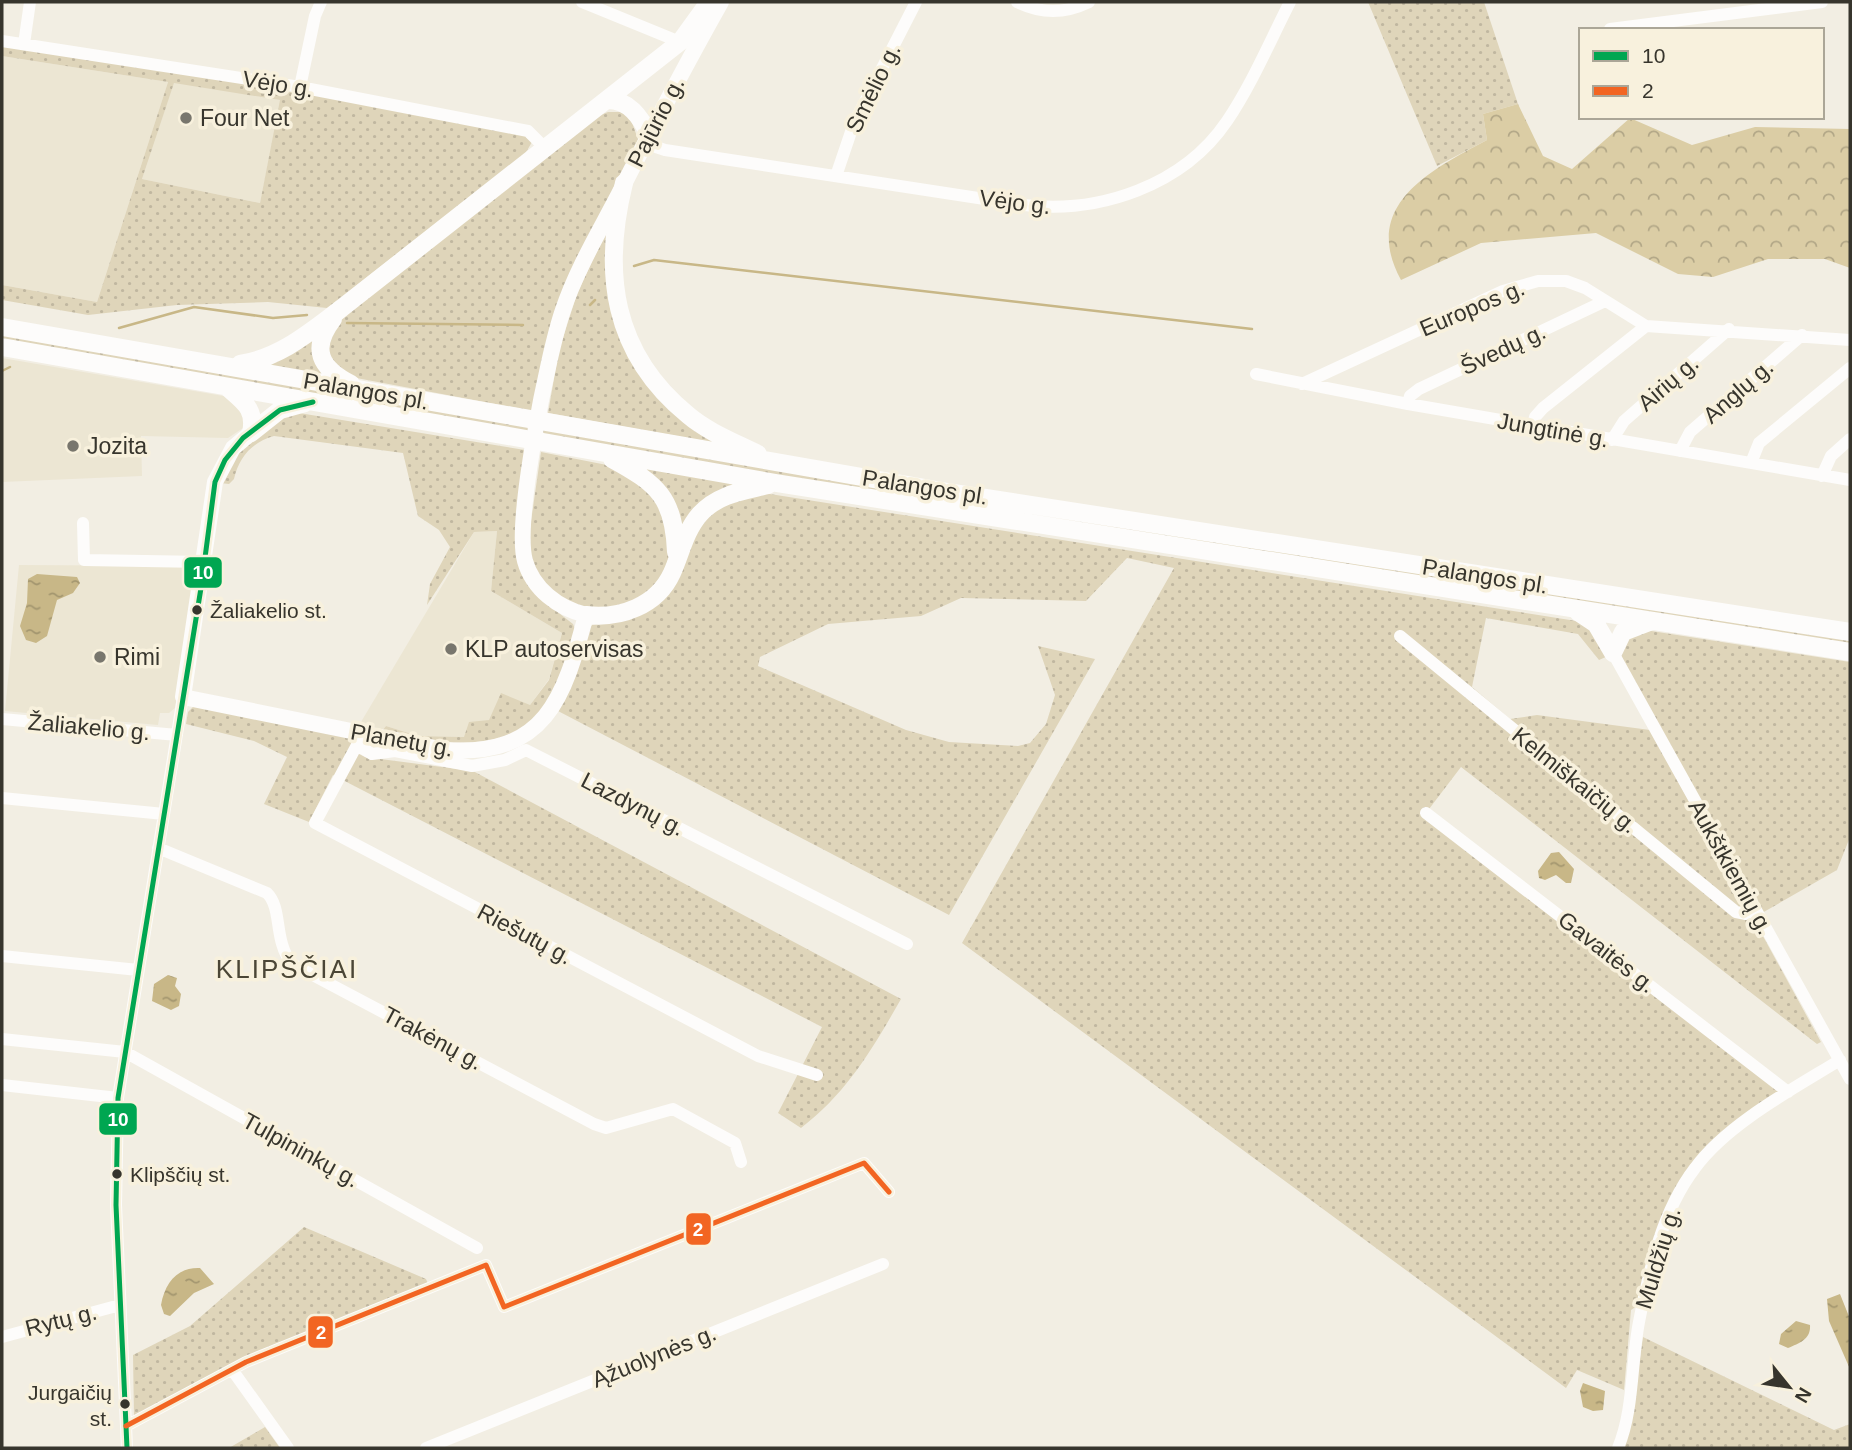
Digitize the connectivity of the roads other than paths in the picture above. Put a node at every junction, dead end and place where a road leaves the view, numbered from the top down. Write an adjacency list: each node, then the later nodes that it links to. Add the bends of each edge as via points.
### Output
1 (30, 2): 14 (street)
2 (321, 2): 16 (street)
3 (582, 2): 13 (street)
4 (710, 2): 13 (highway); 15 (main road, Pajūrio g.)
5 (721, 2): 15 (main road, Pajūrio g.)
6 (916, 2): 20 (street, Smėlio g., via 854,123)
7 (1017, 2): 8 (street, via 1048,12)
8 (1089, 2)
9 (1290, 2): 20 (street, Vėjo g., via 1219,131 1194,156 1129,195 1101,203 1043,207)
10 (1822, 2): 11 (street)
11 (1617, 28)
12 (2, 41): 14 (street, Vėjo g.)
13 (680, 42): 17 (highway)
14 (24, 44): 16 (street, Vėjo g.)
15 (688, 61): 18 (main road, Pajūrio g.)
16 (300, 87): 19 (street, Vėjo g., via 528,131)
17 (608, 100): 18 (highway, via 621,100 629,107); 19 (highway)
18 (647, 139): 20 (street, Vėjo g., via 654,148); 21 (main road, Pajūrio g.)
19 (546, 149): 23 (highway)
20 (836, 176)
21 (624, 183): 44 (highway, via 617,211 613,283 635,353 667,396 688,415); 53 (main road, Pajūrio g., via 567,299 547,379 522,539 535,582 552,600)
22 (1605, 301): 24 (street, Europos g.); 33 (street, Europos g., via 1566,281 1521,284); 37 (street, Švedų g., via 1419,389)
23 (342, 308): 30 (highway, via 288,348 259,361); 35 (highway, via 325,330 320,354 332,373)
24 (1646, 326): 26 (street, Europos g.); 38 (street, via 1543,408)
25 (2, 327): 30 (highway, Palangos pl.)
26 (1729, 329): 27 (street, Europos g.); 41 (street, Airių g., via 1624,421)
27 (1802, 335): 28 (street, Europos g.); 42 (street, Anglų g., via 1690,432)
28 (1850, 340)
29 (2, 347): 34 (highway, Palangos pl.)
30 (225, 366): 35 (highway, Palangos pl.)
31 (1850, 368): 45 (street, via 1759,443)
32 (1256, 374): 33 (street, Jungtinė g.)
33 (1302, 384): 37 (street, Jungtinė g.)
34 (225, 386): 36 (highway, Palangos pl.); 39 (highway, via 249,405)
35 (363, 390): 44 (highway, Palangos pl.)
36 (313, 402): 39 (highway, via 281,410); 43 (highway, Palangos pl.)
37 (1408, 404): 38 (street, Jungtinė g.)
38 (1533, 426): 41 (street, Jungtinė g.)
39 (251, 433): 51 (main road, via 233,448 215,482)
40 (1850, 439): 46 (street, via 1830,456)
41 (1612, 440): 42 (street, Jungtinė g.)
42 (1680, 451): 45 (street, Jungtinė g.)
43 (600, 452): 48 (highway, Palangos pl.); 50 (highway, via 659,491 674,517)
44 (776, 463): 55 (highway, Palangos pl.)
45 (1751, 463): 46 (street, Jungtinė g.)
46 (1822, 475): 47 (street, Jungtinė g.)
47 (1850, 480)
48 (776, 483): 50 (highway, via 726,495 708,506 689,529); 52 (highway, Palangos pl.)
49 (83, 523): 51 (street, via 84,560)
50 (677, 559): 53 (highway, via 667,582 646,603 618,615)
51 (205, 562): 59 (main road)
52 (1572, 608): 54 (highway, Palangos pl.); 58 (highway, via 1596,624)
53 (586, 615): 62 (main road, Planetų g., via 574,665 560,696 540,722 508,743 460,751)
54 (1652, 621): 57 (highway, Palangos pl.); 58 (highway, via 1623,632)
55 (1850, 632)
56 (1399, 636): 67 (street, Kelmiškaičių g., via 1737,912)
57 (1850, 652)
58 (1613, 653): 67 (street, Aukštkiemių g.)
59 (183, 696): 61 (street); 62 (main road, Planetų g.)
60 (2, 719): 61 (street, Žaliakelio g.)
61 (177, 736): 65 (street)
62 (359, 739): 68 (street, Lazdynų g., via 372,754 395,751 472,766 505,760 526,750); 74 (street, Riešutų g., via 315,823 758,1056)
63 (2, 799): 65 (street)
64 (1426, 813): 77 (street, Gavaitės g.)
65 (164, 814): 66 (street)
66 (158, 848): 70 (street); 79 (street, Trakėnų g., via 267,893 275,905 282,951 292,964 594,1124 606,1128 673,1109 734,1143)
67 (1754, 910): 73 (street, Aukštkiemių g.)
68 (907, 944)
69 (2, 956): 70 (street)
70 (138, 970): 72 (street)
71 (2, 1039): 72 (street)
72 (125, 1052): 78 (street); 81 (street, Tulpininkų g.)
73 (1840, 1060): 75 (street, Aukštkiemių g.); 77 (street, Muldžių g.)
74 (817, 1075)
75 (1850, 1079)
76 (2, 1085): 78 (street)
77 (1788, 1092): 90 (street, Muldžių g., via 1711,1149 1675,1198 1662,1230 1640,1319)
78 (118, 1098): 83 (street)
79 (741, 1161)
80 (889, 1192): 85 (street, via 864,1163 504,1307 486,1265)
81 (477, 1248)
82 (883, 1264): 89 (street, Ąžuolynės g.)
83 (120, 1305): 84 (street, Rytų g.); 86 (street)
84 (2, 1337)
85 (233, 1371): 86 (street); 88 (street)
86 (126, 1426): 87 (street)
87 (127, 1448)
88 (288, 1448)
89 (426, 1448)
90 (1618, 1448)

